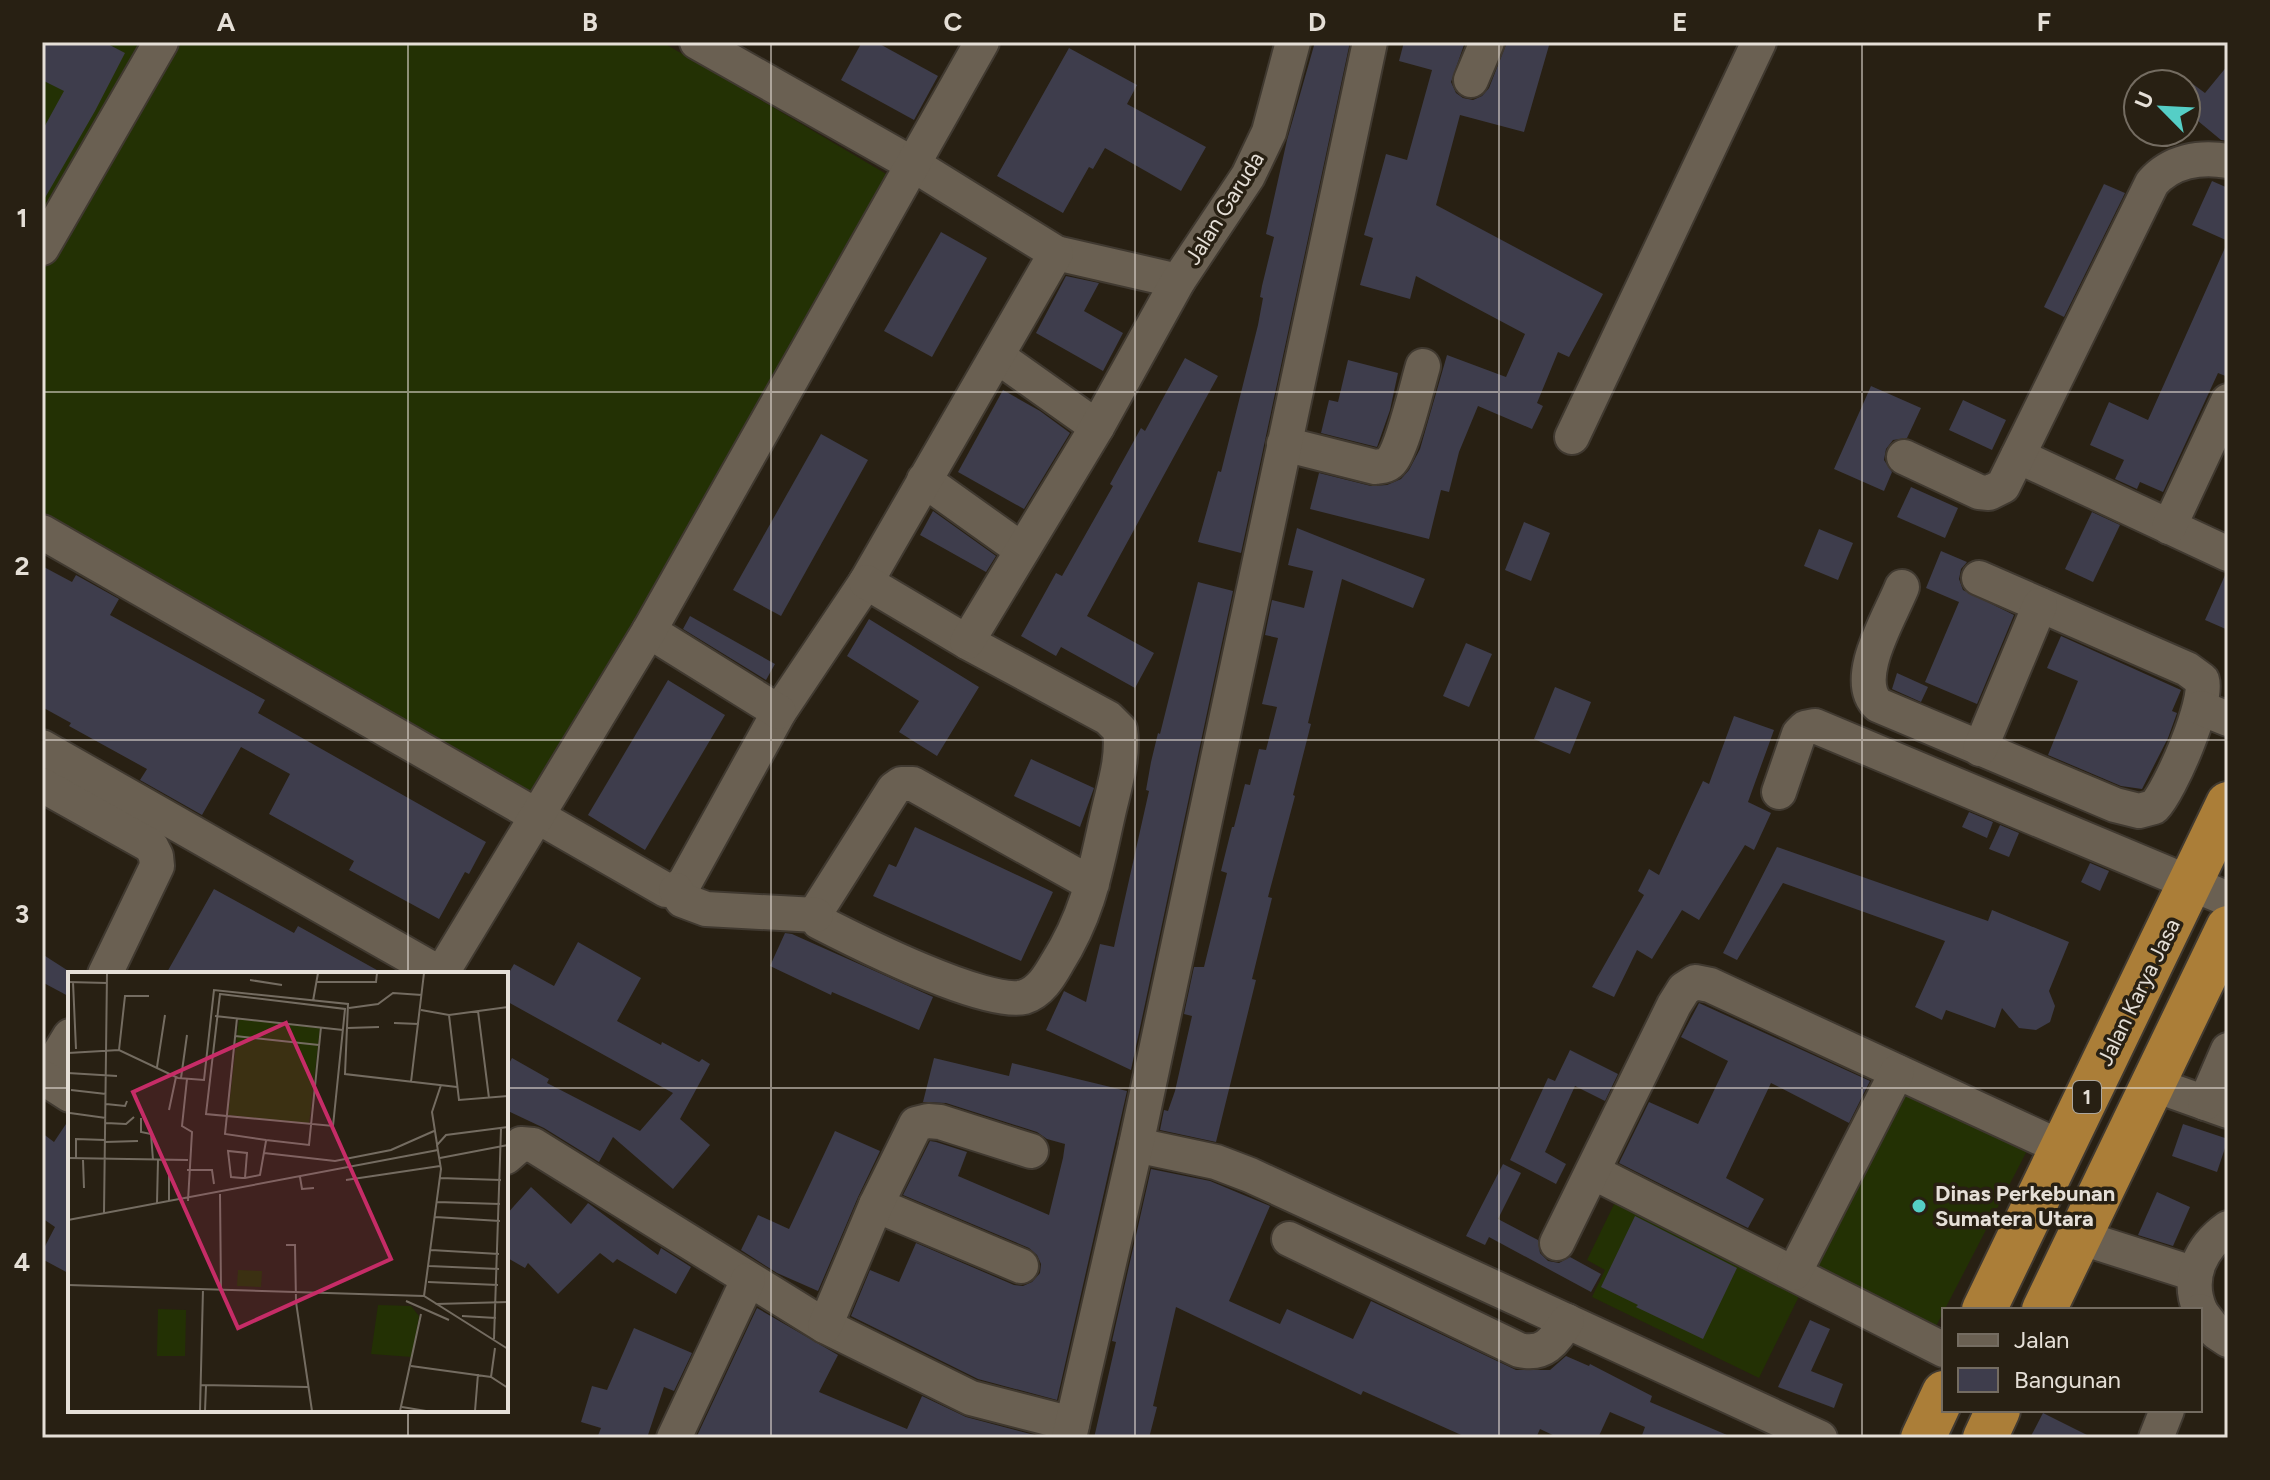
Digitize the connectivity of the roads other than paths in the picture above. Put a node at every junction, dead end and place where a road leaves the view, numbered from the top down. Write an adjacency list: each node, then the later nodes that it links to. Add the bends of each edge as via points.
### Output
1 (161, 42): 11 (street)
2 (697, 42): 10 (street)
3 (982, 42): 10 (street)
4 (1293, 42): 13 (street, Jalan Garuda, via 1259,156)
5 (1370, 42): 19 (street)
6 (1487, 42): 8 (street)
7 (1759, 42): 18 (street)
8 (1471, 80)
9 (2228, 161): 20 (street, via 2203,159 2172,166 2152,183)
10 (914, 165): 12 (street); 31 (street)
11 (42, 248)
12 (1056, 253): 13 (street); 14 (street)
13 (1178, 281): 17 (street, Jalan Garuda)
14 (997, 356): 17 (street); 22 (street)
15 (1423, 366): 19 (street, via 1398,448 1384,466)
16 (2228, 401): 23 (street)
17 (1097, 427): 25 (street, Jalan Garuda)
18 (1572, 437)
19 (1284, 444): 54 (street)
20 (2018, 456): 21 (street, via 2003,486 1989,493); 23 (street)
21 (1904, 457)
22 (924, 480): 25 (street); 28 (street)
23 (2169, 527): 26 (street)
24 (42, 532): 40 (street)
25 (1022, 550): 32 (street, Jalan Garuda)
26 (2228, 554)
27 (1979, 578): 30 (street)
28 (866, 582): 32 (street); 33 (street)
29 (1902, 587): 36 (street, via 1867,677 1871,699)
30 (2040, 605): 34 (street, via 2192,671 2202,680); 36 (street)
31 (649, 631): 33 (street); 40 (street)
32 (967, 642): 41 (street, via 1108,718 1120,730 1121,755)
33 (779, 712): 42 (street)
34 (2214, 713): 36 (street, via 2150,810 2115,805)
35 (42, 747): 40 (street, via 439,970)
36 (1980, 749)
37 (42, 785): 46 (street, via 151,846 156,856 157,866)
38 (1779, 792): 43 (street, via 1799,734 1815,726)
39 (2228, 804): 43 (highway, Jalan Karya Jasa / 1)
40 (538, 817): 42 (street, via 666,890)
41 (1092, 884): 44 (street, via 1073,938 1045,983 1024,997 992,994 904,964 819,922); 44 (street, via 913,784 901,784)
42 (676, 890): 44 (street, via 682,900 706,909)
43 (2209, 892): 55 (highway, Jalan Karya Jasa / 1)
44 (816, 915)
45 (2225, 940): 51 (highway)
46 (106, 972)
47 (59, 1036): 50 (street)
48 (2228, 1050): 53 (street)
49 (1897, 1072): 55 (street); 58 (street, via 1695,982 1674,1005); 65 (street)
50 (42, 1077): 52 (street)
51 (2152, 1084): 53 (street); 61 (highway)
52 (68, 1094)
53 (2216, 1107)
54 (1136, 1145): 71 (street, via 1250,1175); 77 (street)
55 (2062, 1148): 68 (highway, Jalan Karya Jasa / 1)
56 (1031, 1151): 59 (street, via 940,1122 921,1122 912,1129)
57 (508, 1155): 67 (street, via 521,1144 544,1150)
58 (1593, 1172): 63 (street); 65 (street)
59 (876, 1205): 64 (street); 72 (street)
60 (2228, 1228): 66 (street, via 2212,1239)
61 (2079, 1237): 66 (street); 69 (highway)
62 (1289, 1239): 71 (street, via 1519,1350 1548,1346)
63 (1557, 1243)
64 (1021, 1266)
65 (1794, 1273): 73 (street)
66 (2195, 1274): 70 (street)
67 (748, 1280): 72 (street); 78 (street)
68 (1985, 1308)
69 (2045, 1308)
70 (2201, 1308)
71 (1567, 1321): 79 (street)
72 (825, 1326): 77 (street, via 971,1398)
73 (1942, 1349)
74 (1942, 1397): 80 (highway)
75 (1997, 1412): 81 (highway)
76 (2166, 1412): 82 (street)
77 (1070, 1431)
78 (674, 1438)
79 (1820, 1438)
80 (1923, 1438)
81 (1985, 1438)
82 (2156, 1438)

